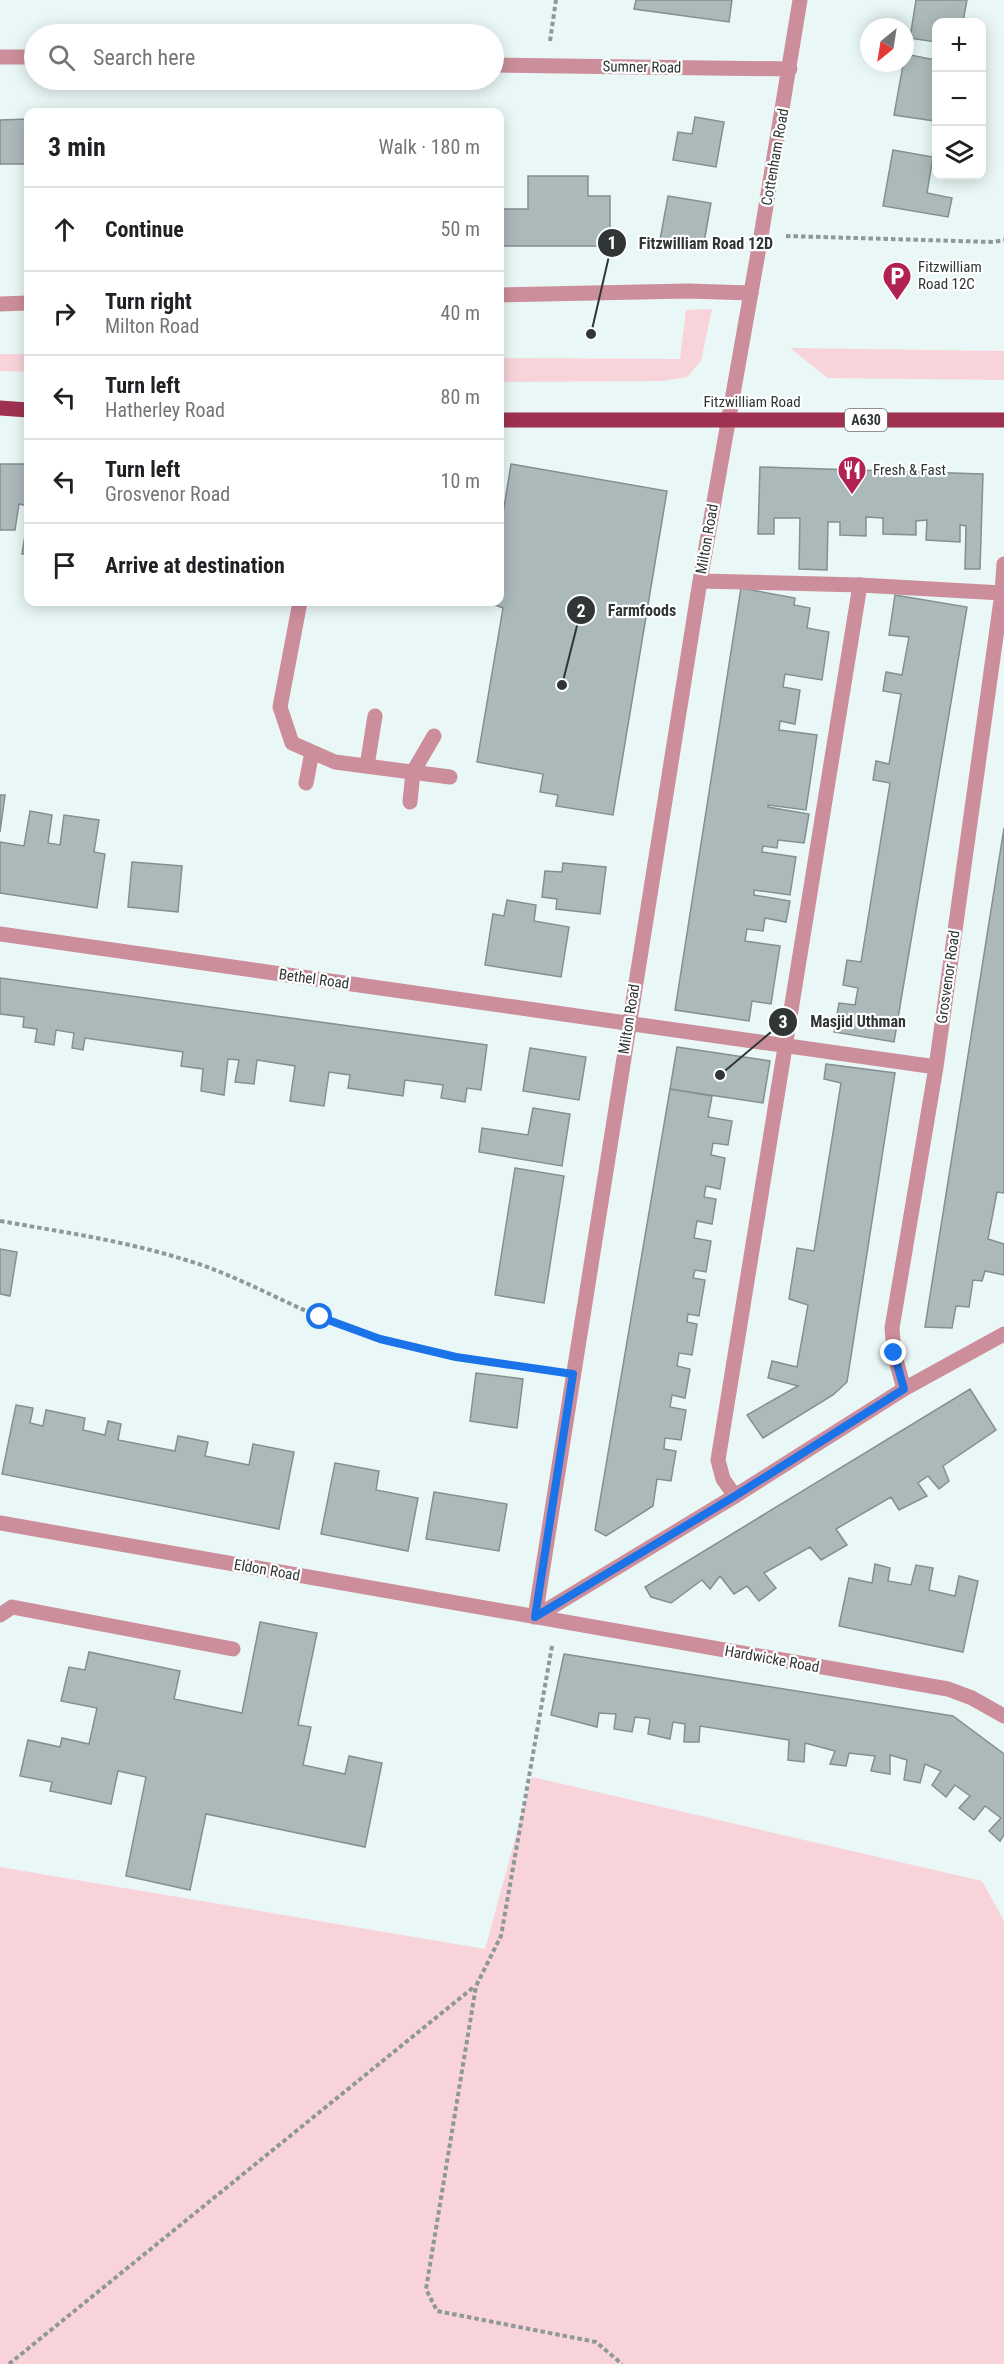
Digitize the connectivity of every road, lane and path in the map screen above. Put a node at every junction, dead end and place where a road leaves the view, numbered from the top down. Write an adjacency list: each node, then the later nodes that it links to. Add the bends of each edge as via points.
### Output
1 (556, 0): 6 (path)
2 (800, 0): 7 (street, Cottenham Road)
3 (0, 57): 4 (street)
4 (24, 57)
5 (504, 65): 6 (street, Sumner Road)
6 (546, 66): 7 (street, Sumner Road)
7 (790, 69): 8 (street, Cottenham Road)
8 (761, 236): 9 (path); 10 (street, Cottenham Road)
9 (1004, 240)
10 (751, 293): 11 (street); 18 (street, Cottenham Road)
11 (504, 295)
12 (24, 303): 13 (street)
13 (0, 304)
14 (0, 408): 15 (main road)
15 (24, 410)
16 (504, 420): 18 (main road, Fitzwilliam Road / A630)
17 (1004, 420): 18 (main road, Fitzwilliam Road / A630)
18 (728, 421): 20 (street, Milton Road)
19 (1004, 564): 22 (street, Grosvenor Road)
20 (700, 580): 21 (street); 33 (street, Milton Road)
21 (860, 585): 22 (street); 34 (street)
22 (1002, 593): 35 (street, Grosvenor Road)
23 (299, 606): 26 (street, via 280,707 292,743)
24 (375, 716): 27 (street)
25 (434, 736): 28 (street)
26 (312, 752): 27 (street, via 335,762); 30 (street)
27 (367, 766): 28 (street)
28 (413, 772): 29 (street); 31 (street)
29 (450, 777)
30 (306, 783)
31 (410, 802)
32 (0, 934): 33 (street, Bethel Road)
33 (628, 1024): 34 (street, Bethel Road); 38 (street, Milton Road)
34 (786, 1044): 35 (street, Bethel Road); 40 (street, via 718,1460 723,1479)
35 (936, 1067): 39 (street, Grosvenor Road, via 892,1328)
36 (0, 1221): 38 (path, via 132,1244 189,1260 380,1339 456,1357)
37 (1004, 1334): 39 (street)
38 (573, 1374): 43 (street, Milton Road)
39 (904, 1389): 40 (street)
40 (735, 1496): 43 (street)
41 (0, 1522): 43 (street, Eldon Road)
42 (0, 1615): 45 (street, via 12,1607)
43 (535, 1617): 44 (street, Hardwicke Road)
44 (557, 1621): 46 (street, Hardwicke Road, via 948,1689); 47 (path, via 501,1936)
45 (233, 1649)
46 (1004, 1716)
47 (476, 1986): 48 (path); 49 (path, via 426,2289 437,2311 596,2342)
48 (9, 2364)
49 (622, 2364)

